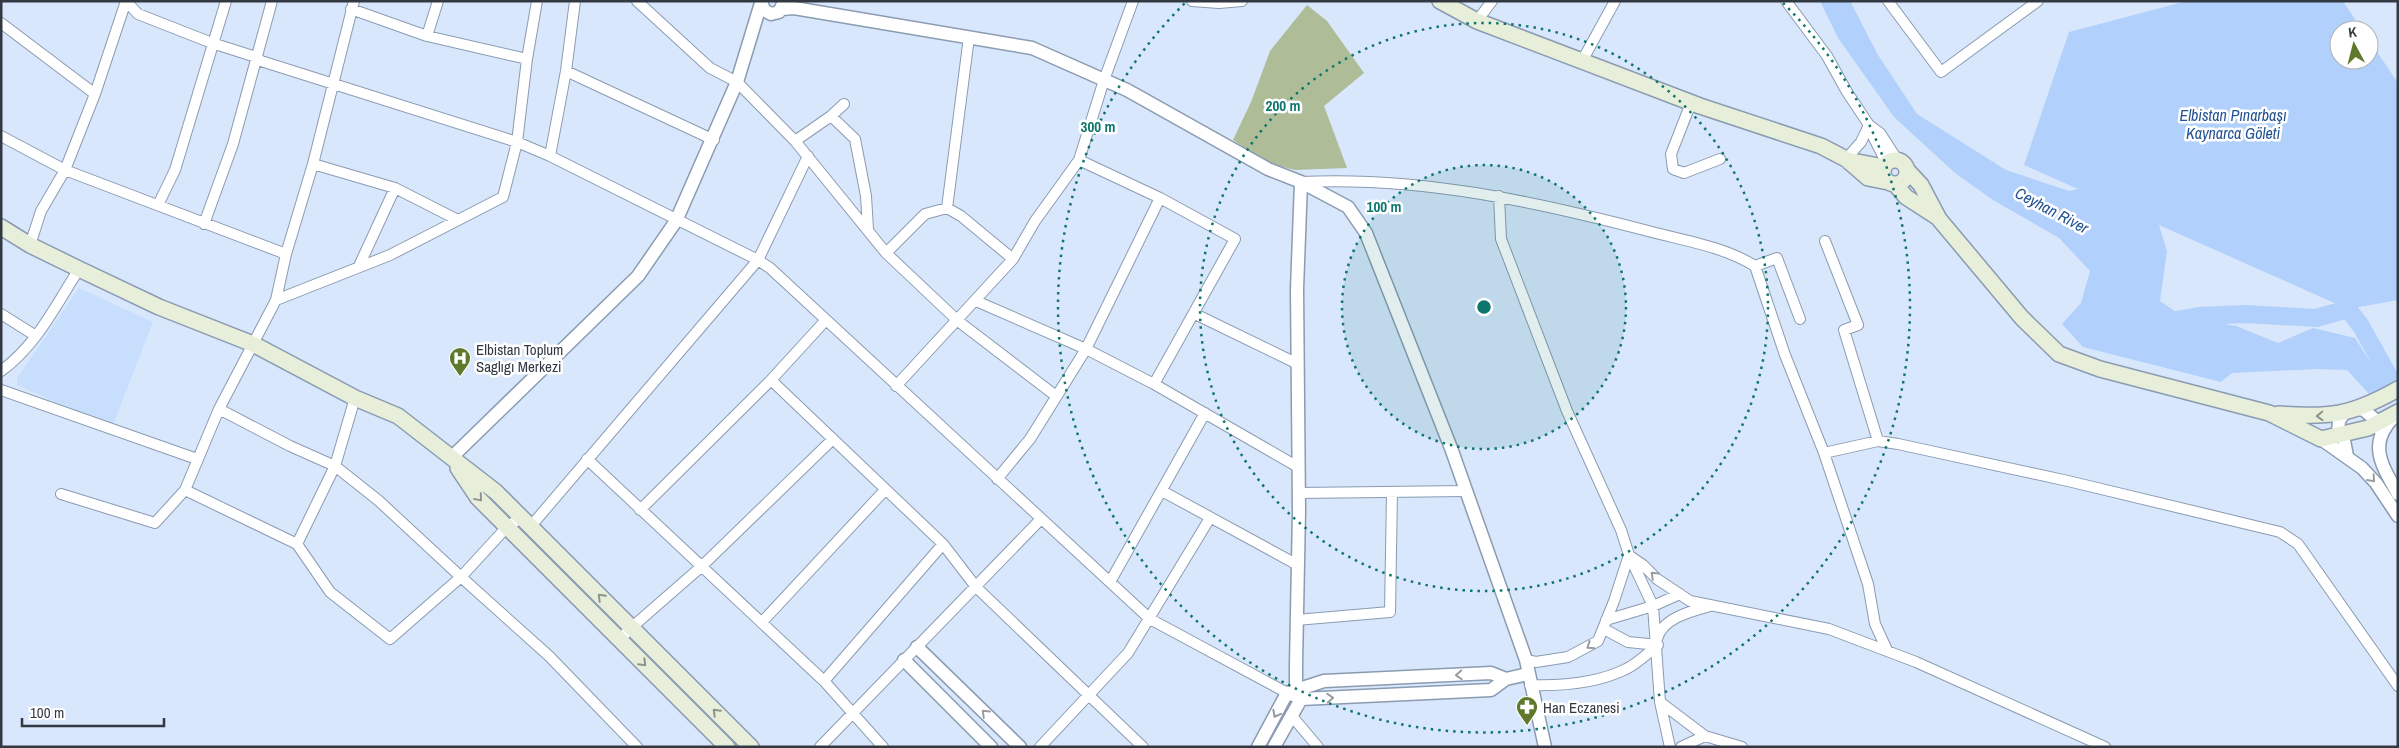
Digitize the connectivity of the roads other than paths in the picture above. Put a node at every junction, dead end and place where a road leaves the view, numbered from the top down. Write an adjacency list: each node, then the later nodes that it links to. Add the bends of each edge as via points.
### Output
1 (126, 1): 24 (street, via 138,14); 33 (street)
2 (226, 1): 24 (street)
3 (272, 1): 26 (street)
4 (438, 1): 22 (street)
5 (537, 1): 27 (street)
6 (575, 1): 29 (street)
7 (1133, 1): 30 (street)
8 (1192, 1): 9 (street)
9 (1242, 1)
10 (1440, 1): 20 (main road)
11 (1492, 1): 20 (street)
12 (1615, 1): 28 (street)
13 (1786, 1): 37 (street, via 1826,56)
14 (1888, 1): 15 (street, via 1941,72)
15 (2038, 1)
16 (640, 2): 31 (street, via 710,68)
17 (761, 2): 19 (street, via 764,10); 25 (street)
18 (352, 5): 22 (street); 32 (street)
19 (780, 8): 23 (street); 25 (street)
20 (1477, 21): 28 (main road)
21 (1, 23): 33 (street)
22 (427, 36): 27 (street)
23 (969, 37): 30 (street, via 1032,48); 55 (street)
24 (212, 43): 26 (street); 54 (street, via 175,170)
25 (750, 43): 31 (street)
26 (256, 57): 32 (street); 58 (street, via 233,144)
27 (527, 59): 41 (street)
28 (1582, 61): 34 (main road)
29 (566, 71): 39 (street); 42 (street)
30 (1104, 80): 46 (street); 50 (street, via 1268,168)
31 (737, 82): 39 (street); 40 (street)
32 (332, 83): 41 (street); 47 (street)
33 (94, 94): 48 (street)
34 (1691, 103): 44 (street, via 1671,154 1673,169 1684,173); 45 (main road, via 1821,146)
35 (844, 104): 36 (street)
36 (831, 116): 40 (street); 60 (street, via 854,139 866,196)
37 (1869, 125): 45 (street, via 1861,142); 49 (street, via 1880,133)
38 (1, 136): 48 (street)
39 (714, 140): 57 (street)
40 (795, 141): 43 (street)
41 (517, 142): 42 (street); 56 (street, via 503,197)
42 (550, 156): 57 (street)
43 (808, 156): 60 (street); 66 (street)
44 (1720, 159)
45 (1846, 159): 49 (main road)
46 (1079, 160): 53 (street); 65 (street, via 1035,221)
47 (313, 164): 51 (street); 64 (street)
48 (65, 170): 54 (street); 62 (street, via 41,211)
49 (1893, 172): 92 (main road, via 1906,196 1939,219 2022,318 2059,354 2100,369)
50 (1301, 182): 52 (street, via 1384,182); 80 (street); 111 (street, via 1348,207 1366,233)
51 (395, 188): 56 (street); 67 (street)
52 (1499, 196): 68 (street, via 1736,254); 124 (street, via 1501,239 1567,411)
53 (1160, 198): 73 (street, via 1236,239); 79 (street)
54 (158, 204): 58 (street)
55 (947, 208): 63 (street, via 925,214); 65 (street)
56 (458, 220): 67 (street, via 390,255)
57 (676, 221): 66 (street); 102 (street, via 638,276)
58 (204, 224): 64 (street)
59 (1, 228): 62 (main road)
60 (868, 229): 63 (street)
61 (1825, 241): 99 (street, via 1858,325 1844,330)
62 (30, 245): 69 (main road)
63 (886, 253): 76 (street)
64 (286, 254): 70 (street)
65 (1013, 259): 71 (street)
66 (758, 260): 75 (street); 104 (street)
67 (359, 266): 70 (street)
68 (1755, 266): 74 (street, via 1777,258); 100 (street, via 1785,355)
69 (79, 269): 77 (street); 78 (main road)
70 (276, 300): 78 (street)
71 (976, 301): 76 (street); 79 (street)
72 (1, 314): 77 (street)
73 (1195, 314): 80 (street); 83 (street)
74 (1800, 319)
75 (825, 321): 82 (street); 84 (street)
76 (958, 321): 84 (street); 87 (street)
77 (36, 336): 81 (street, via 16,360)
78 (253, 344): 88 (main road); 89 (street)
79 (1086, 349): 83 (street); 87 (street)
80 (1298, 364): 106 (street)
81 (1, 371)
82 (771, 380): 97 (street); 116 (street)
83 (1154, 384): 91 (street)
84 (896, 386): 107 (street)
85 (2398, 389): 90 (main road)
86 (1, 390): 103 (street)
87 (1056, 396): 107 (street, via 1030,440)
88 (355, 398): 102 (main road, via 398,416); 105 (street)
89 (219, 409): 103 (street); 105 (street)
90 (2351, 411): 92 (main road, one-way to 92, via 2322,416); 94 (street, via 2364,410); 95 (street, via 2338,427 2338,432)
91 (1205, 413): 106 (street); 110 (street)
92 (2268, 413): 96 (main road)
93 (2398, 413): 94 (main road); 98 (street, via 2389,422)
94 (2379, 423): 95 (main road); 98 (street)
95 (2343, 435): 96 (main road); 101 (street)
96 (2321, 438): 101 (street)
97 (833, 439): 109 (street); 126 (street)
98 (2381, 440): 115 (street, via 2380,463)
99 (1878, 441): 100 (street); 146 (street, via 2068,481 2280,532 2298,544)
100 (1824, 453): 141 (street, via 1868,584 1875,624)
101 (2347, 456): 117 (street, one-way to 117, via 2376,483)
102 (451, 458): 120 (main road, via 496,492); 121 (main road, one-way to 121, via 478,498)
103 (197, 459): 108 (street)
104 (588, 459): 116 (street); 120 (street)
105 (335, 466): 122 (street); 127 (street, via 380,501)
106 (1298, 467): 113 (street)
107 (997, 479): 119 (street)
108 (185, 490): 114 (street, via 155,523); 122 (street)
109 (885, 490): 123 (street); 135 (street)
110 (1162, 491): 118 (street); 128 (street)
111 (1466, 491): 112 (street); 143 (street)
112 (1392, 492): 113 (street); 134 (street, via 1390,612)
113 (1299, 493): 125 (street)
114 (61, 494)
115 (2398, 494)
116 (640, 510): 126 (street)
117 (2398, 516)
118 (1210, 518): 125 (street); 133 (street)
119 (1041, 519): 128 (street); 129 (street)
120 (526, 522): 121 (street); 137 (main road, one-way to 120)
121 (507, 527): 127 (street); 138 (main road)
122 (297, 544): 127 (street, via 330,592 390,639)
123 (943, 544): 129 (street); 145 (street)
124 (1629, 555): 130 (street, one-way to 124, via 1657,580); 131 (street); 136 (street)
125 (1296, 564): 134 (street)
126 (702, 566): 135 (street); 137 (street)
127 (461, 577): 153 (street, via 549,656)
128 (1110, 582): 133 (street)
129 (976, 587): 140 (street); 148 (street)
130 (1680, 594): 131 (street); 132 (street)
131 (1653, 606): 136 (street); 139 (street)
132 (1711, 606): 139 (street, via 1675,619 1657,637); 141 (street, via 1828,629)
133 (1150, 619): 147 (street); 148 (street, via 1128,653)
134 (1296, 620): 147 (street)
135 (762, 622): 145 (street)
136 (1605, 624): 139 (street, via 1628,642); 143 (street, one-way to 143, via 1598,641 1579,653 1550,661)
137 (631, 628): 138 (street); 155 (main road, one-way to 137)
138 (619, 640): 154 (main road, one-way to 154)
139 (1658, 645): 144 (street, via 1628,668 1608,676 1550,686); 149 (street)
140 (917, 647): 142 (street); 159 (street, one-way to 140)
141 (1887, 650): 169 (street)
142 (904, 660): 150 (street); 158 (street)
143 (1526, 660): 144 (street)
144 (1529, 679): 147 (street, via 1506,679 1491,673 1324,682); 165 (street)
145 (824, 681): 150 (street)
146 (2398, 686)
147 (1295, 694): 151 (street); 162 (street, one-way to 162)
148 (1089, 695): 160 (street); 161 (street)
149 (1660, 702): 152 (street); 166 (street)
150 (854, 714): 156 (street); 157 (street)
151 (1292, 715): 163 (street); 164 (street)
152 (1706, 736): 167 (street); 168 (street)
153 (637, 747)
154 (727, 747)
155 (751, 747)
156 (820, 747)
157 (883, 747)
158 (991, 747)
159 (1020, 747)
160 (1040, 747)
161 (1143, 747)
162 (1258, 747)
163 (1274, 747)
164 (1318, 747)
165 (1545, 747)
166 (1670, 747)
167 (1681, 747)
168 (1742, 747)
169 (2105, 747)

